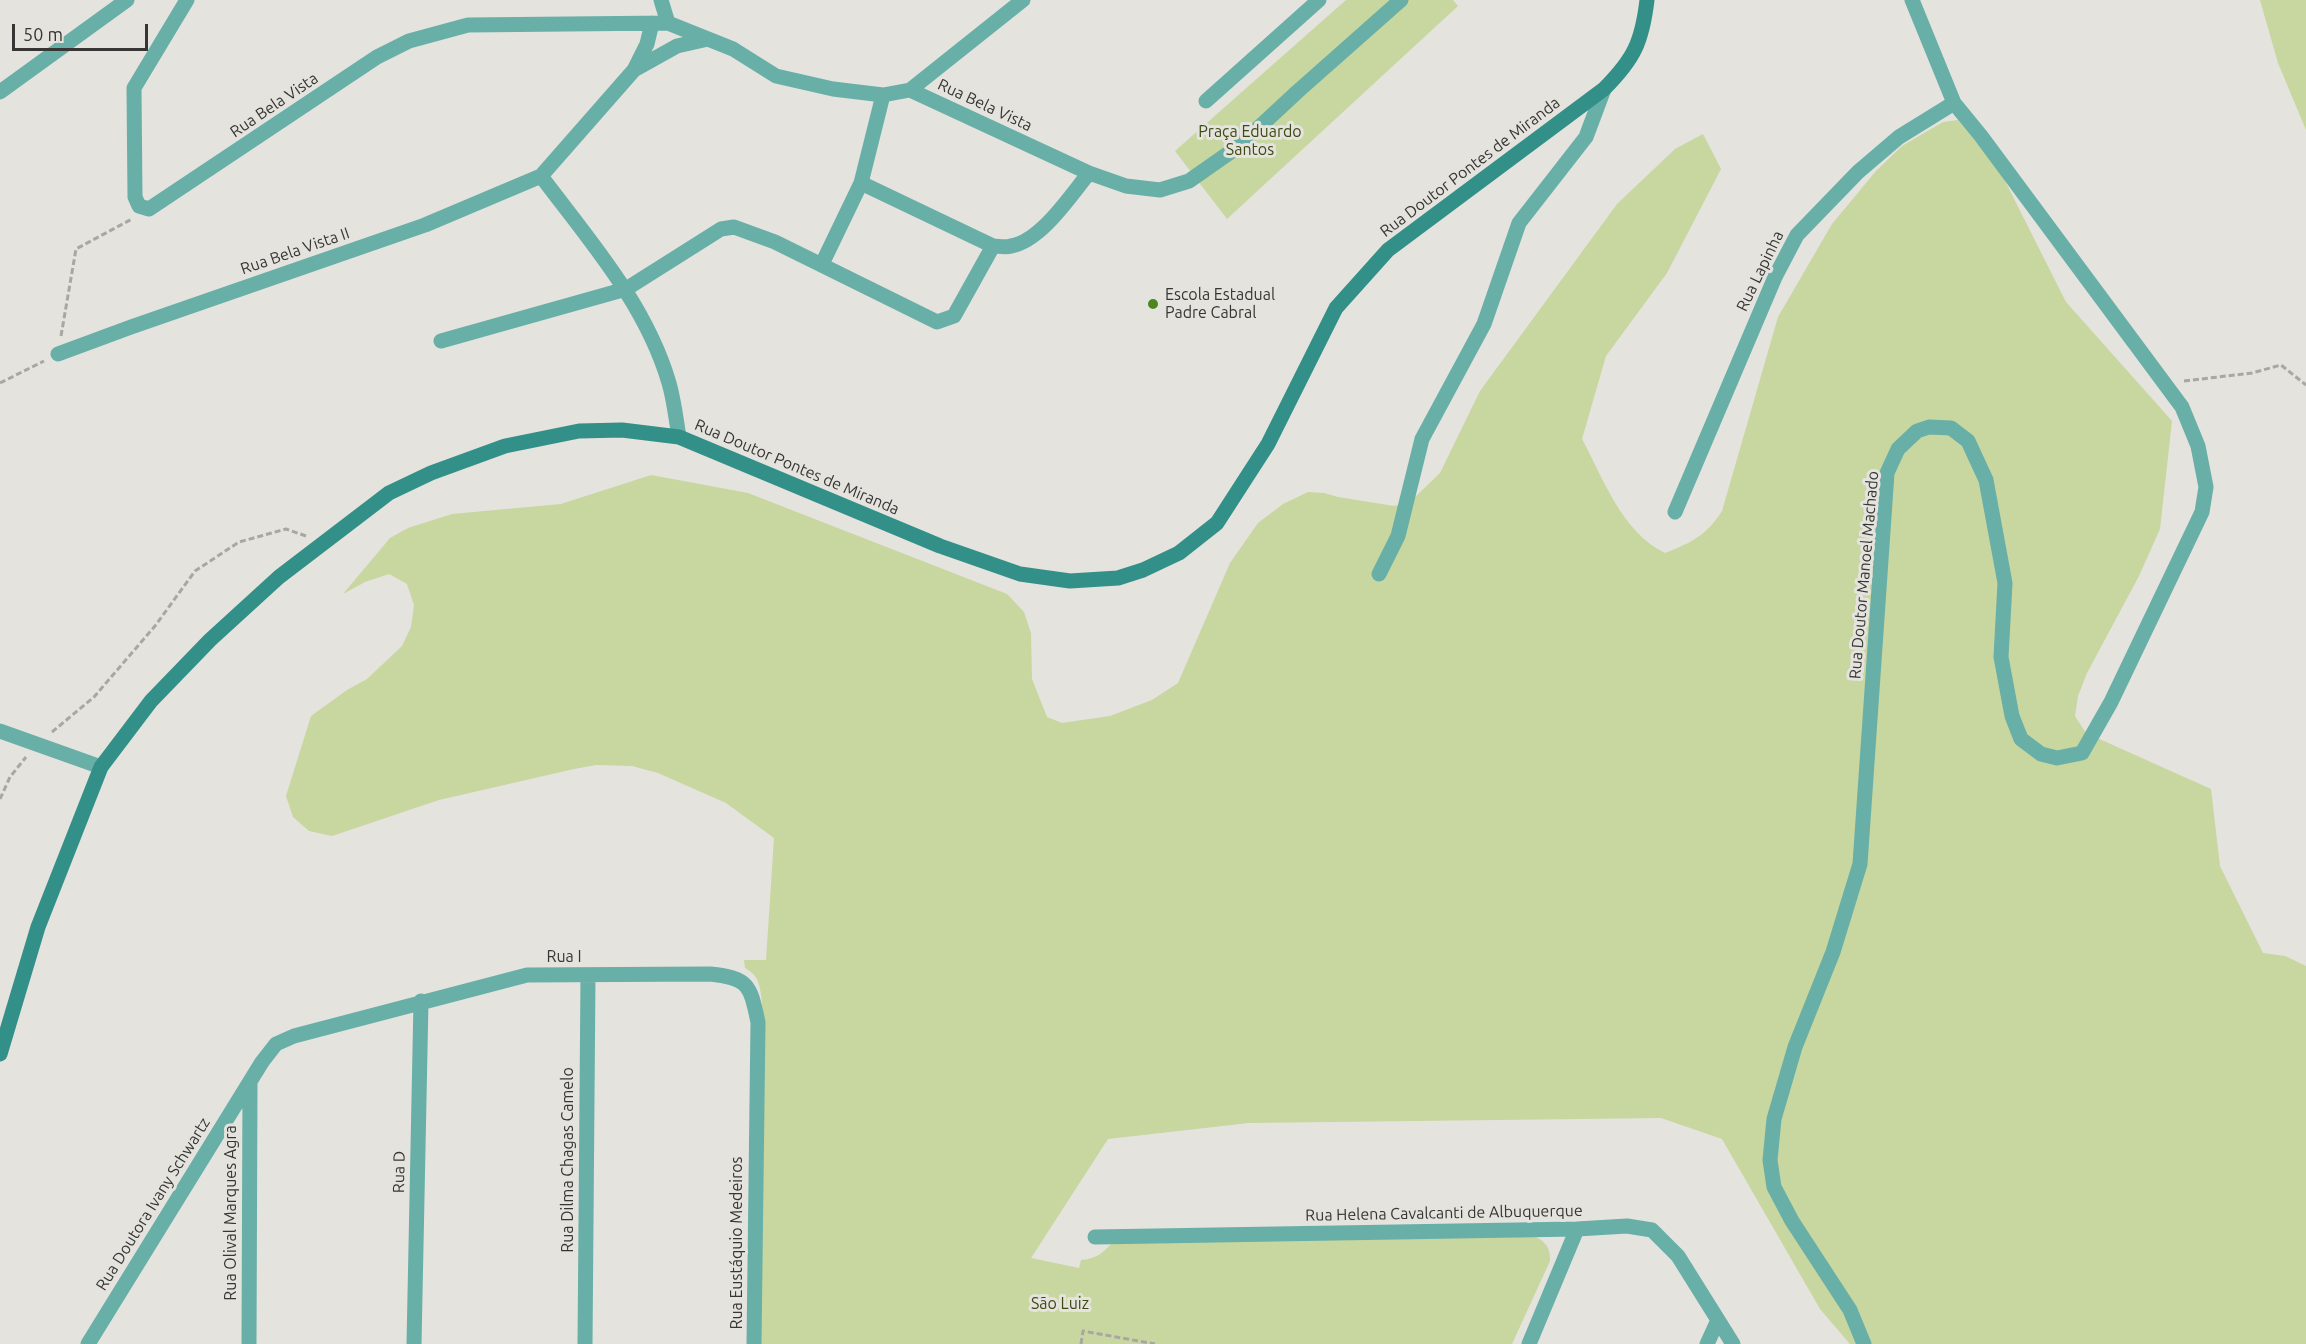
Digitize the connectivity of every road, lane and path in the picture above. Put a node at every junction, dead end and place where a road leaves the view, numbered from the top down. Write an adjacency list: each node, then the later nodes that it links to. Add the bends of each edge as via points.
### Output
1 (127, 0): 15 (street)
2 (187, 0): 22 (street, via 134,88 135,197 139,206)
3 (661, 0): 9 (street)
4 (1023, 0): 14 (street)
5 (1319, 0): 17 (street)
6 (1401, 0): 19 (street, Rua Bela Vista, via 1239,146 1189,181 1160,190 1126,186)
7 (1647, 0): 13 (street, Rua Doutor Pontes de Miranda, via 1643,32 1626,67)
8 (1912, 0): 18 (street, Rua Doutor Manoel Machado)
9 (668, 23): 10 (street, Rua Bela Vista); 11 (street, Rua Bela Vista)
10 (652, 24): 12 (street); 22 (street, Rua Bela Vista, via 468,25 409,41 377,57)
11 (708, 39): 12 (street, via 677,46); 16 (street, Rua Bela Vista, via 776,76 833,89)
12 (634, 70): 20 (street)
13 (1604, 89): 31 (street, Rua Doutor Pontes de Miranda, via 1388,250 1336,308 1268,444 1217,523 1179,553 1143,570 1118,578 1071,581 1020,574 940,546); 34 (street, Rua Doutor Pontes de Miranda, via 1586,136 1519,223 1484,324 1422,439 1398,536)
14 (910, 90): 16 (street, Rua Bela Vista); 19 (street, Rua Bela Vista)
15 (0, 92)
16 (883, 94): 21 (street)
17 (1206, 101)
18 (1954, 103): 29 (street, Rua Doutor Manoel Machado); 32 (street, Rua Lapinha, via 1899,137 1858,172 1797,235 1774,277)
19 (1089, 173): 23 (street, via 1044,226 1026,241 1011,247)
20 (541, 176): 25 (street); 27 (street, Rua Bela Vista II, via 425,225)
21 (861, 183): 23 (street); 24 (street)
22 (149, 209): 27 (path, via 76,249)
23 (993, 246): 24 (street, via 954,316 937,322)
24 (822, 264): 25 (street, via 734,227 721,229)
25 (626, 289): 26 (street); 31 (street, via 669,383)
26 (441, 341)
27 (58, 354): 28 (path)
28 (0, 383)
29 (2164, 383): 30 (path, via 2252,373 2281,365); 57 (street, Rua Doutor Manoel Machado, via 2182,407 2198,446 2206,487 2202,512 2112,702 2082,753 2057,758 2041,754 2021,739 2012,716 2001,657 2005,583 1986,480 1968,441 1951,428 1917,431 1898,448 1887,473 1860,864 1833,952 1795,1047 1774,1119 1770,1160 1774,1187 1850,1310)
30 (2306, 385)
31 (679, 437): 33 (street, Rua Doutor Pontes de Miranda, via 621,430 579,431 505,446 389,493)
32 (1675, 512)
33 (324, 542): 36 (path, via 286,529 239,542 195,571 155,626 94,697); 37 (street, Rua Doutor Pontes de Miranda, via 210,640 152,701)
34 (1379, 574)
35 (0, 731): 36 (street)
36 (37, 744): 37 (street); 38 (path, via 10,777)
37 (101, 767): 41 (street, Rua Doutor Pontes de Miranda, via 38,927)
38 (0, 799)
39 (588, 975): 40 (street, Rua I, via 527,975); 43 (street, Rua I, via 710,974 733,976 744,983 752,994 758,1022); 50 (street, Rua Dilma Chagas Camelo)
40 (421, 1001): 42 (street, Rua I, via 276,1044); 49 (street, Rua D)
41 (0, 1054)
42 (250, 1082): 47 (street, Rua Doutora Ivany Schwartz); 48 (street, Rua Olival Marques Agra)
43 (755, 1142): 51 (street, Rua Eustáquio Medeiros)
44 (1577, 1228): 45 (street, Rua Helena Cavalcanti de Albuquerque); 46 (street, Rua Helena Cavalcanti de Albuquerque, via 1627,1226 1652,1230 1678,1256); 54 (street)
45 (1095, 1237)
46 (1718, 1320): 55 (street); 56 (street, Rua Helena Cavalcanti de Albuquerque)
47 (88, 1344)
48 (249, 1344)
49 (414, 1344)
50 (585, 1344)
51 (754, 1344)
52 (1081, 1344): 53 (path, via 1083,1330)
53 (1155, 1344)
54 (1529, 1344)
55 (1707, 1344)
56 (1733, 1344)
57 (1864, 1344)

